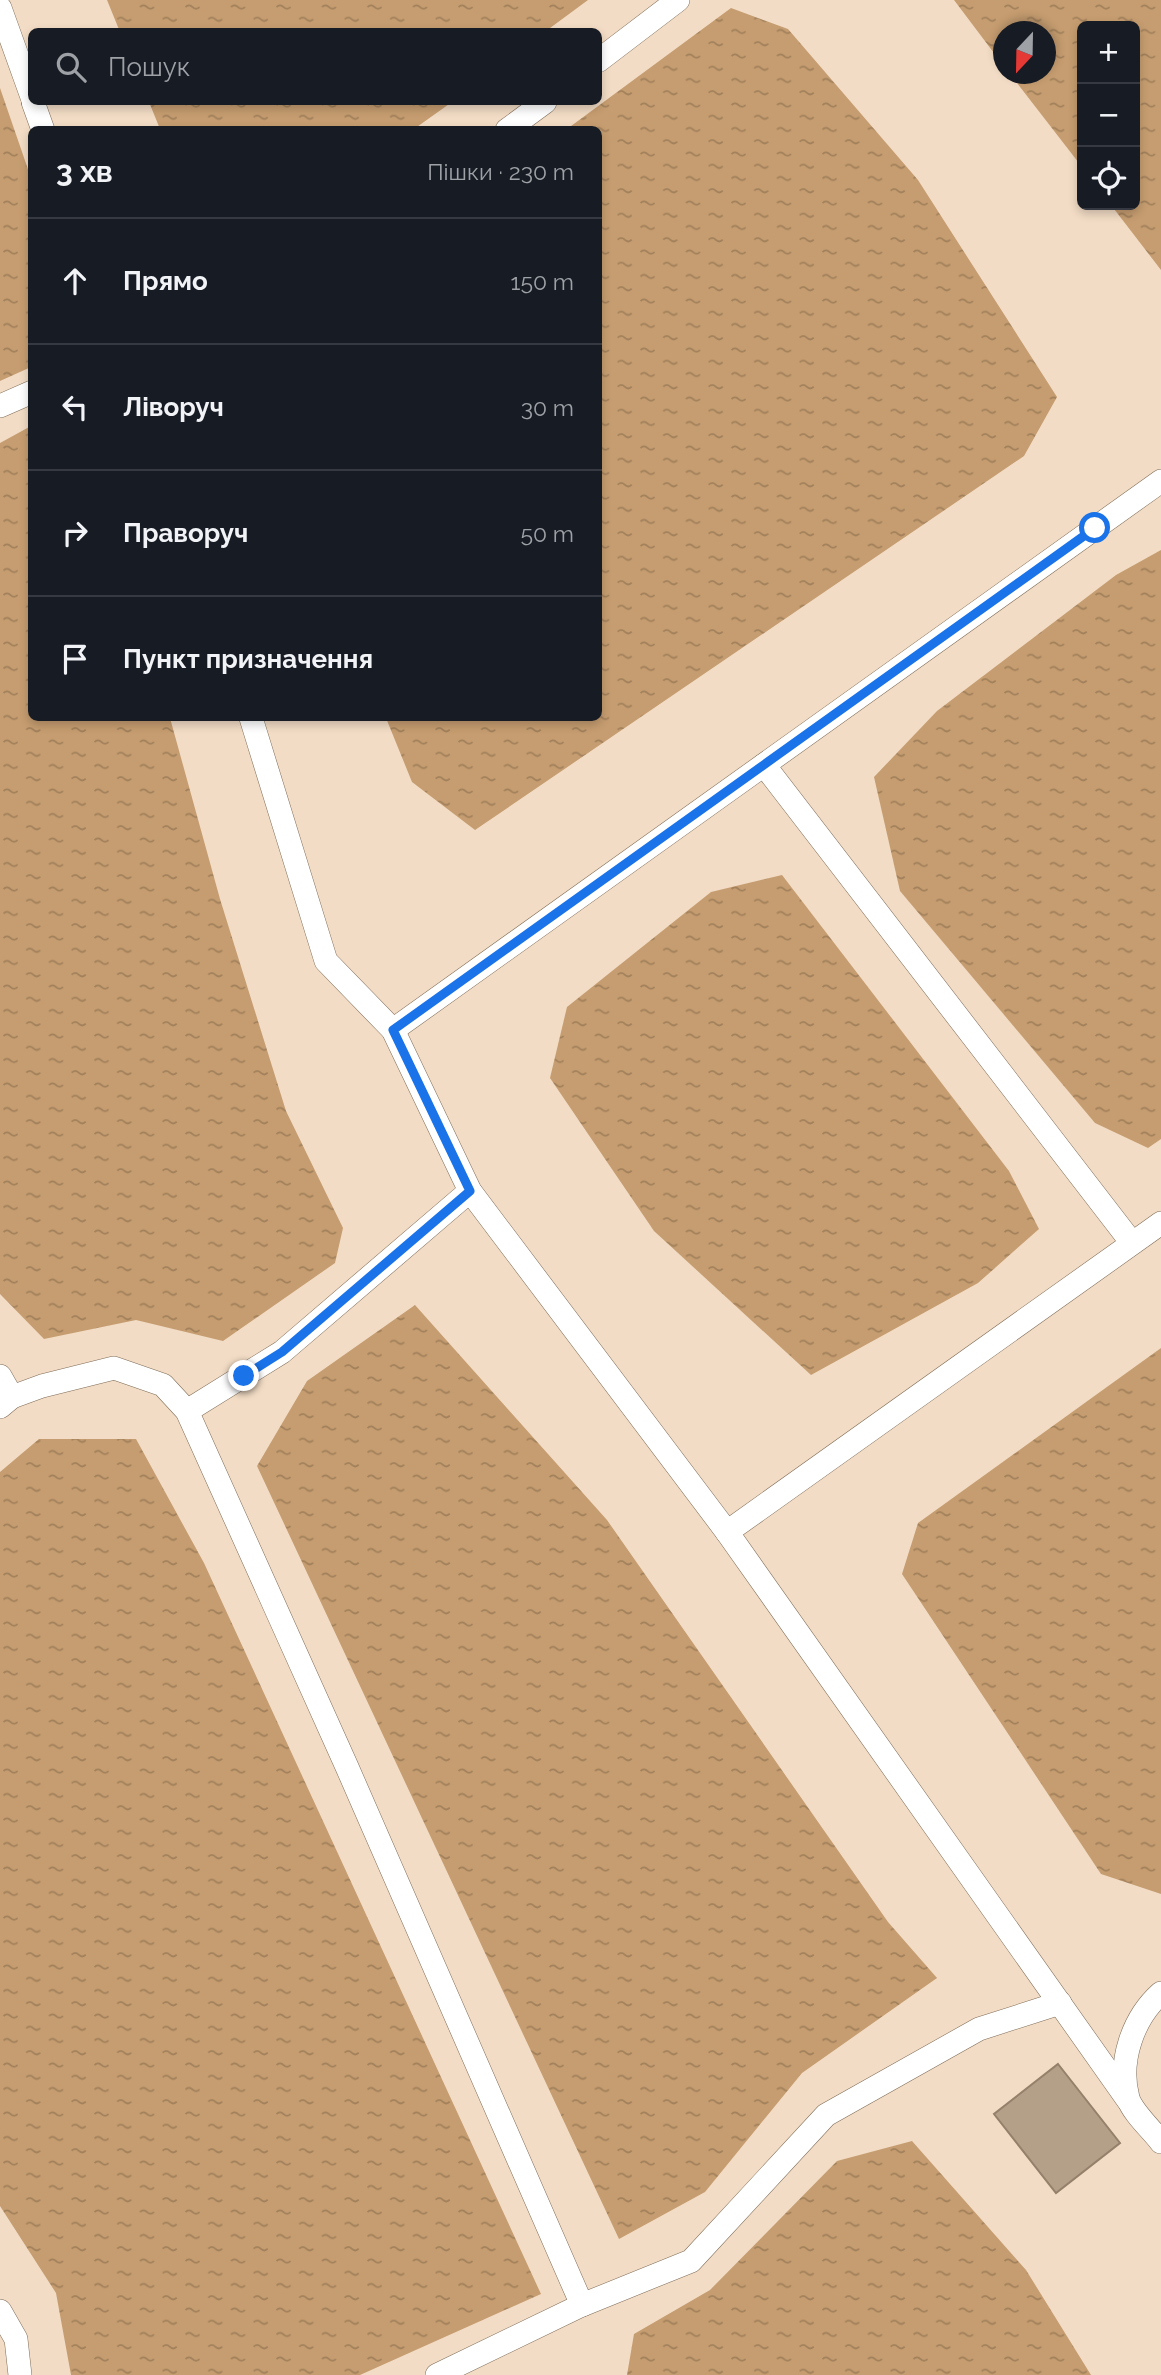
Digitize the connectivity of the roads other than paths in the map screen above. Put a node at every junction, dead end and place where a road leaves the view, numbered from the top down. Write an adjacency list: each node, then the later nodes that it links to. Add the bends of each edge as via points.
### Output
1 (678, 0): 3 (lane)
2 (0, 8): 4 (lane)
3 (602, 58)
4 (28, 88)
5 (34, 105): 7 (lane)
6 (541, 105): 8 (lane)
7 (42, 126)
8 (512, 126)
9 (28, 394): 10 (lane)
10 (0, 406)
11 (1161, 481): 13 (lane)
12 (252, 721): 14 (lane, via 326,961)
13 (764, 765): 14 (lane); 17 (lane)
14 (393, 1030): 15 (lane)
15 (470, 1191): 20 (lane, via 282,1352); 21 (lane)
16 (1161, 1223): 17 (lane)
17 (1132, 1243): 21 (lane)
18 (0, 1376): 19 (lane)
19 (6, 1402): 20 (lane, via 114,1368 163,1385)
20 (187, 1411): 26 (lane)
21 (727, 1532): 23 (lane)
22 (1161, 1993): 24 (lane, via 1146,2006 1125,2052)
23 (1060, 2003): 24 (lane); 26 (lane, via 979,2029 826,2115 691,2261)
24 (1128, 2100): 25 (lane)
25 (1161, 2142)
26 (582, 2305): 29 (lane)
27 (0, 2311): 28 (lane, via 16,2339)
28 (20, 2375)
29 (437, 2375)

